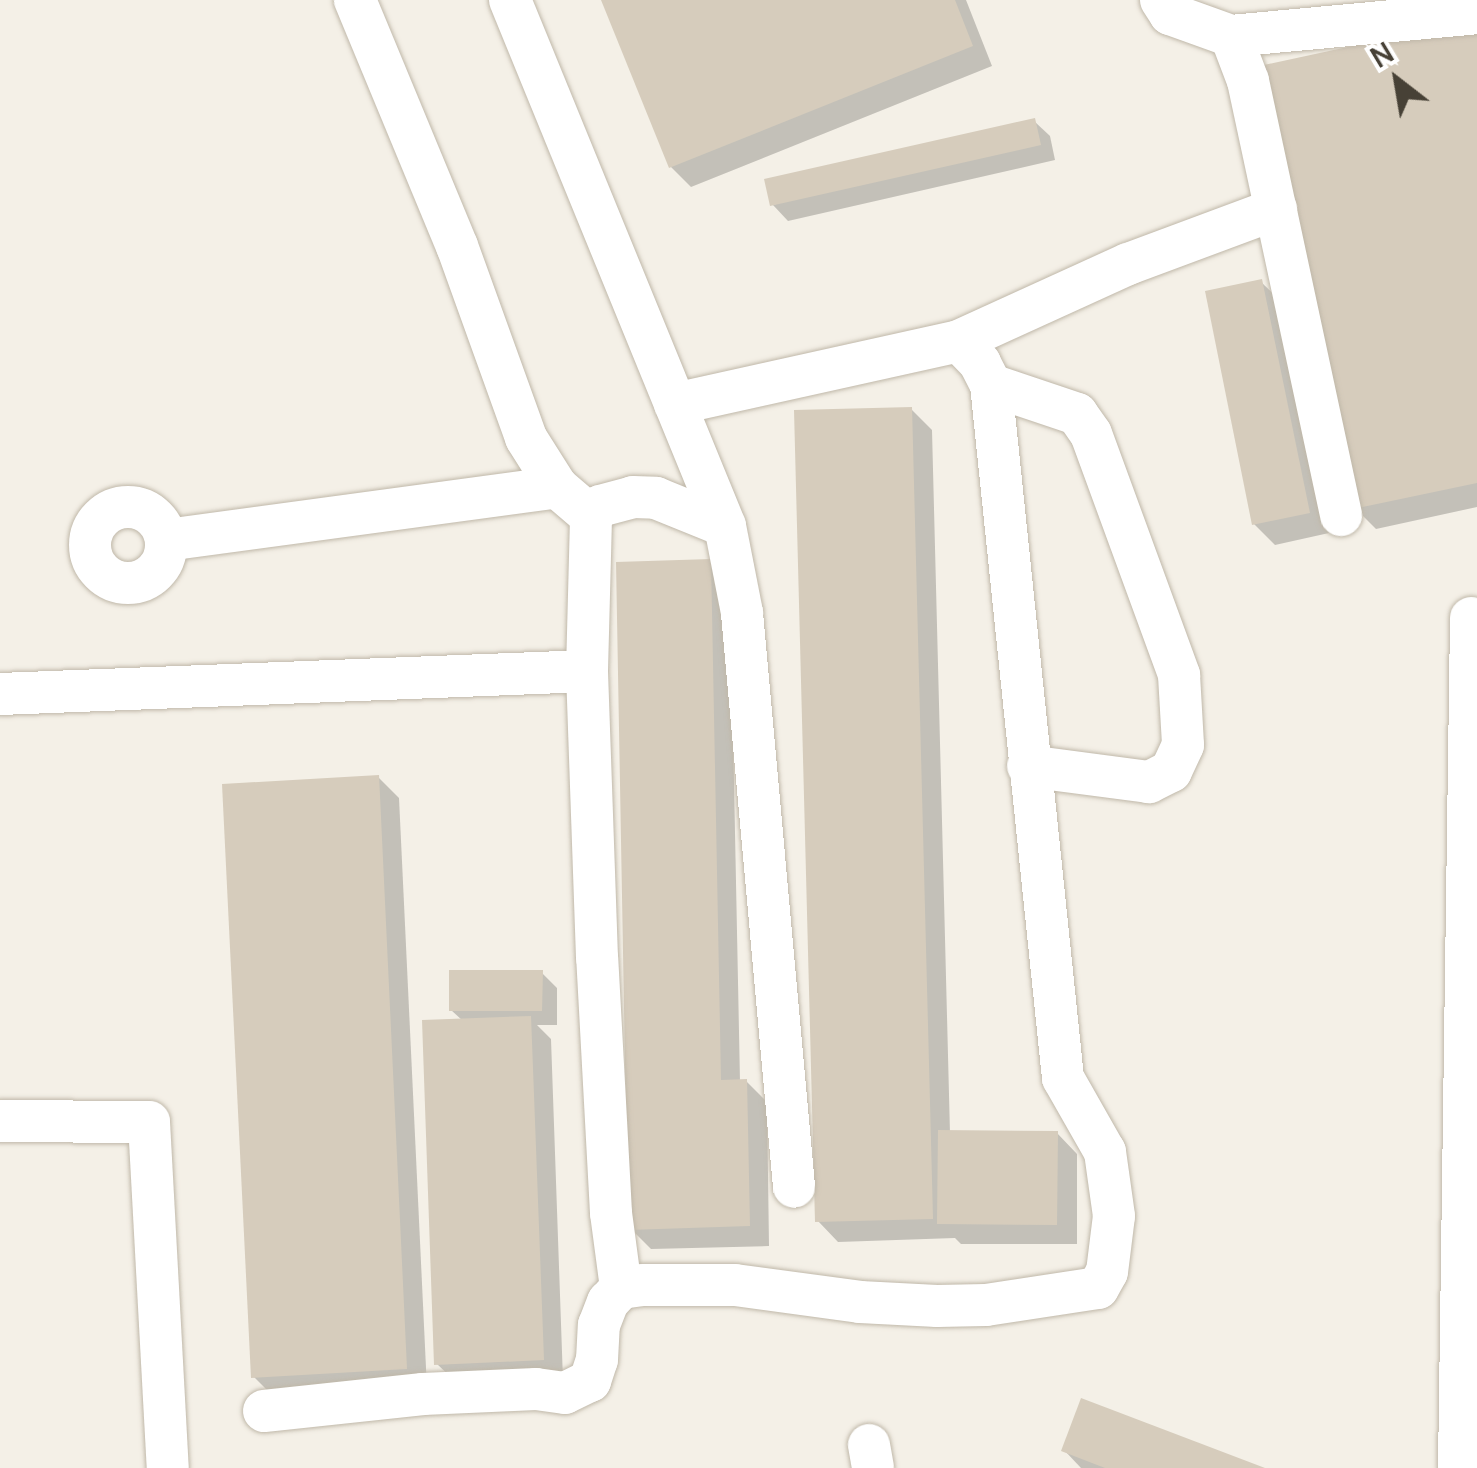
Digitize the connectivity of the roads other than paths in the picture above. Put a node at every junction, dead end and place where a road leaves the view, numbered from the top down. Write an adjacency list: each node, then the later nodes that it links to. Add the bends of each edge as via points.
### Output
1 (355, 0): 10 (street, via 457,246 526,438)
2 (510, 0): 9 (street)
3 (1162, 0): 5 (street, via 1170,14)
4 (1477, 13): 5 (street)
5 (1232, 36): 6 (street)
6 (1276, 209): 7 (street, via 1128,264); 12 (street)
7 (959, 340): 8 (street); 9 (street)
8 (992, 385): 18 (street); 18 (street, via 1077,414 1091,434 1179,675 1183,744 1171,770 1150,782)
9 (675, 404): 13 (street)
10 (557, 487): 11 (street); 14 (street)
11 (591, 516): 13 (street, via 600,506 656,498); 16 (street)
12 (1341, 516)
13 (725, 526): 22 (street, via 742,613)
14 (166, 540)
15 (1471, 618): 19 (street)
16 (587, 671): 17 (street); 23 (street, via 607,1154)
17 (0, 694)
18 (1028, 766): 23 (street, via 1062,1078 1105,1152 1114,1216 1107,1272 1098,1288 986,1306 860,1302 735,1285)
19 (1472, 815): 20 (street)
20 (1470, 1048): 26 (street)
21 (0, 1121): 25 (street, via 149,1122)
22 (794, 1187)
23 (621, 1288): 24 (street, via 599,1325 590,1381 565,1393 423,1394)
24 (264, 1411)
25 (168, 1468)
26 (1459, 1468)

